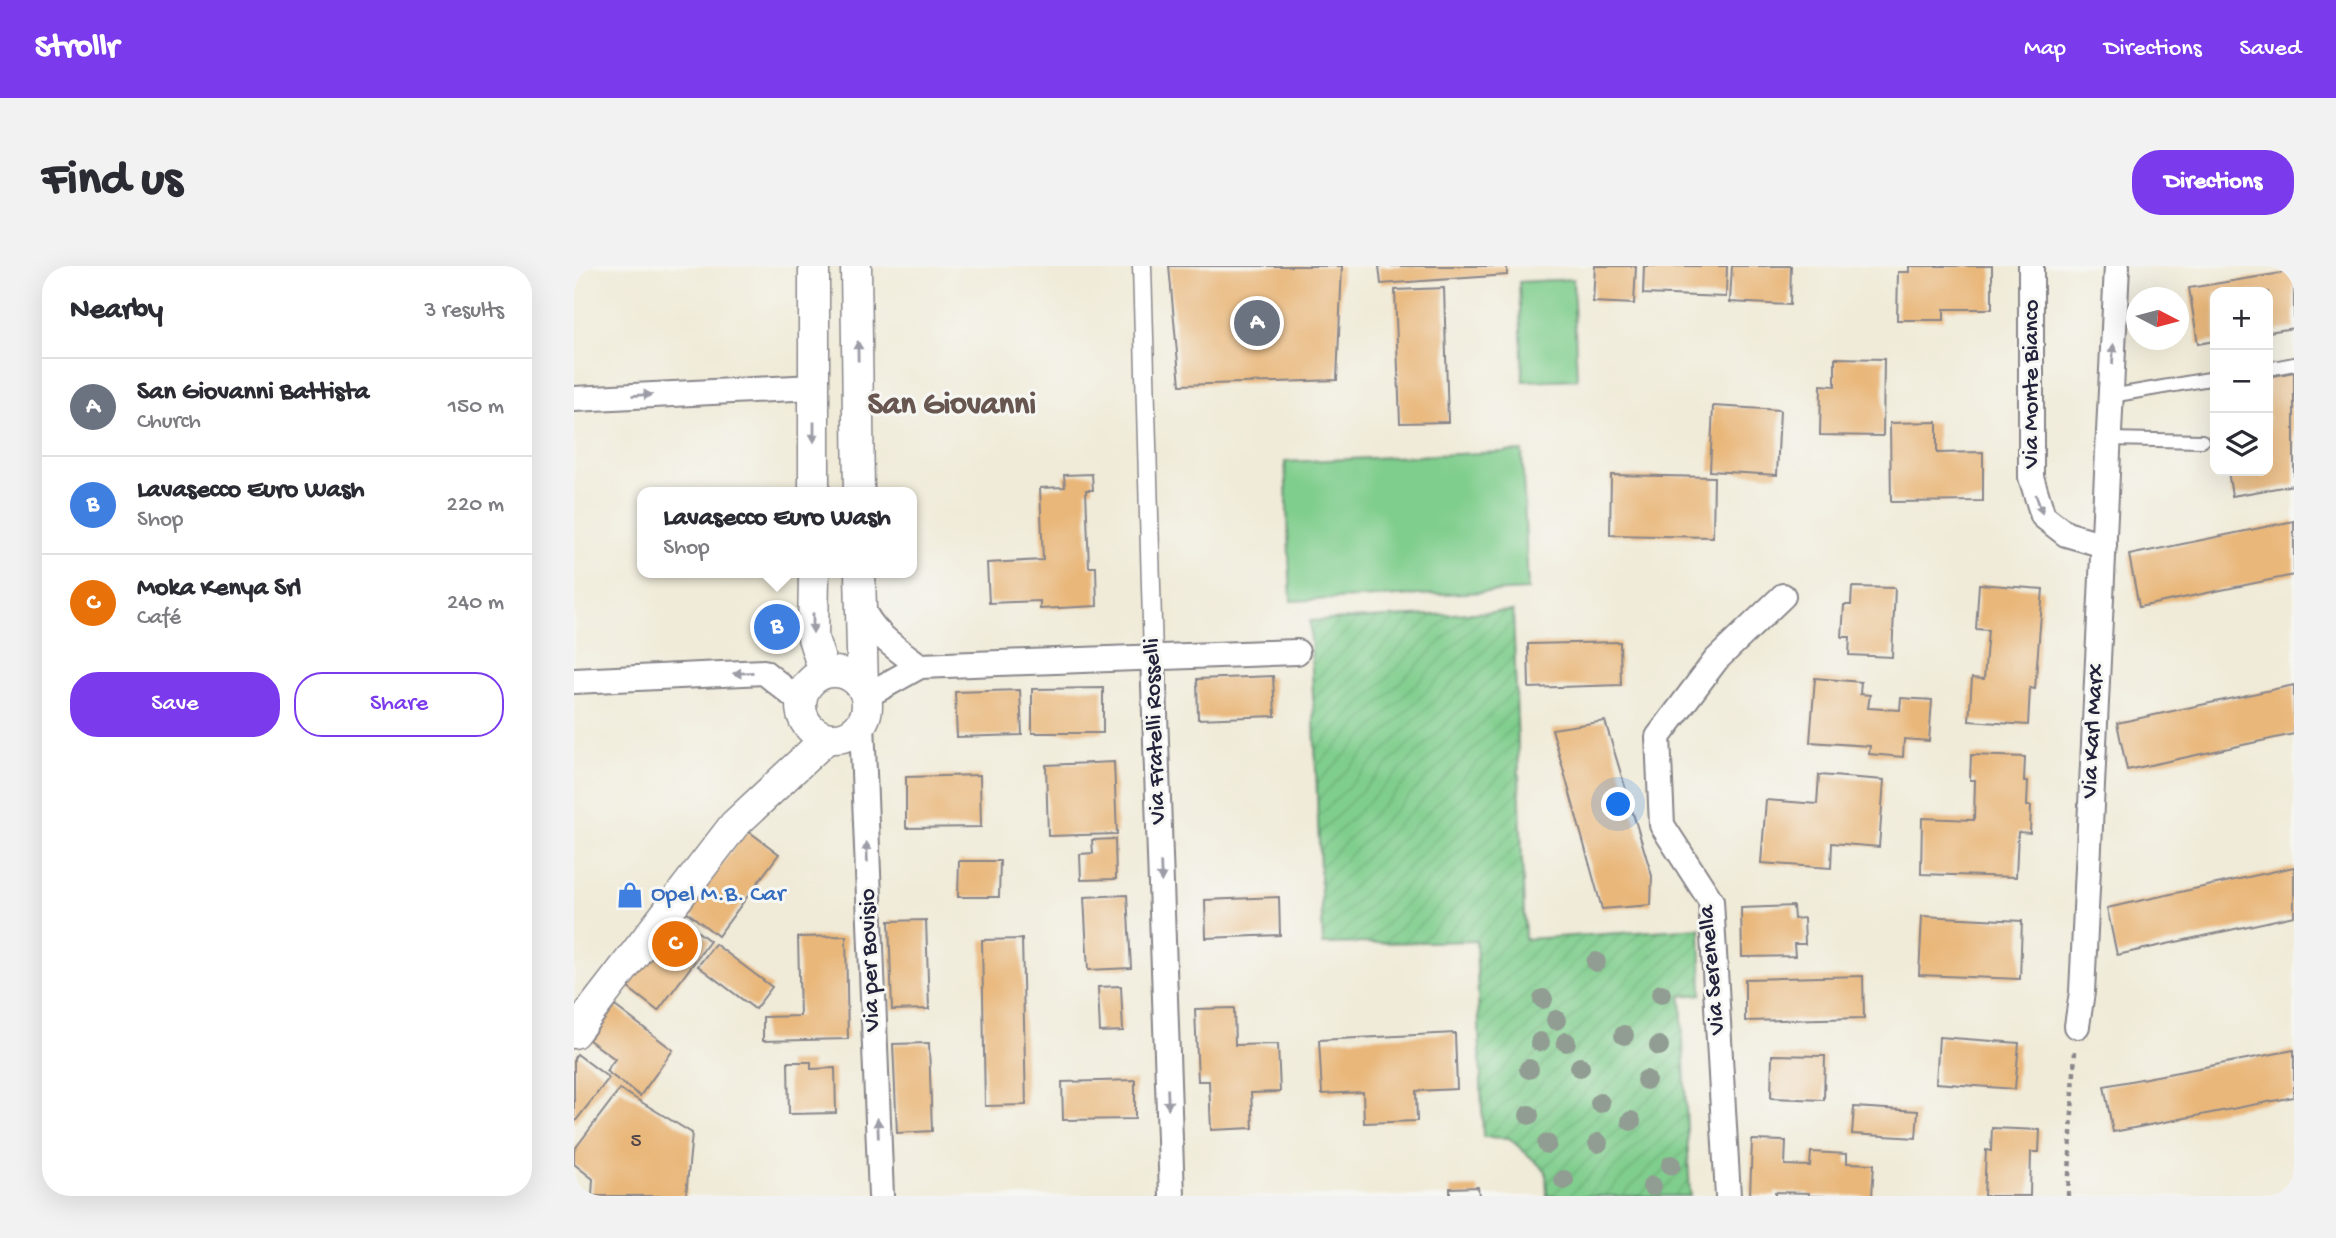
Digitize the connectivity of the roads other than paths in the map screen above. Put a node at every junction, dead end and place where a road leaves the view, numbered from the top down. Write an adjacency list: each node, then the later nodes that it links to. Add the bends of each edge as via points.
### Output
1 (814, 266): 9 (street)
2 (856, 266): 15 (street, one-way to 2)
3 (1142, 266): 22 (street, Via Fratelli Rosselli)
4 (2031, 266): 16 (street, Via Monte Bianco, one-way to 16, via 2031,477 2043,516 2066,534)
5 (2117, 266): 10 (street, Via Karl Marx, one-way to 5)
6 (2294, 364): 7 (lane)
7 (2273, 368)
8 (2210, 379): 10 (lane)
9 (814, 387): 11 (street, one-way to 9); 14 (street, one-way to 14)
10 (2111, 396): 12 (street, Via Karl Marx)
11 (574, 399)
12 (2109, 439): 13 (lane); 16 (street, Via Karl Marx)
13 (2202, 441)
14 (814, 487)
15 (859, 487)
16 (2104, 545): 29 (street, Via Karl Marx)
17 (814, 578): 24 (street, one-way to 24, via 813,638)
18 (860, 578): 20 (street)
19 (1783, 596): 33 (street, Via Serenella, via 1716,660 1658,737 1662,825 1711,901)
20 (861, 606): 23 (street, via 874,629); 27 (street)
21 (1297, 652): 22 (street)
22 (1153, 657): 23 (street); 32 (street, Via Fratelli Rosselli, one-way to 32)
23 (920, 666): 27 (street)
24 (824, 672): 26 (street, via 808,684); 27 (street, via 846,673 856,679)
25 (574, 681): 26 (street, one-way to 25, via 764,672)
26 (801, 702): 28 (street, via 804,721)
27 (864, 702): 28 (street, via 846,736); 31 (street, Via per Bovisio, one-way to 27)
28 (827, 737): 30 (street, via 734,825)
29 (2077, 1026)
30 (574, 1033)
31 (881, 1196)
32 (1172, 1196)
33 (1728, 1196)

